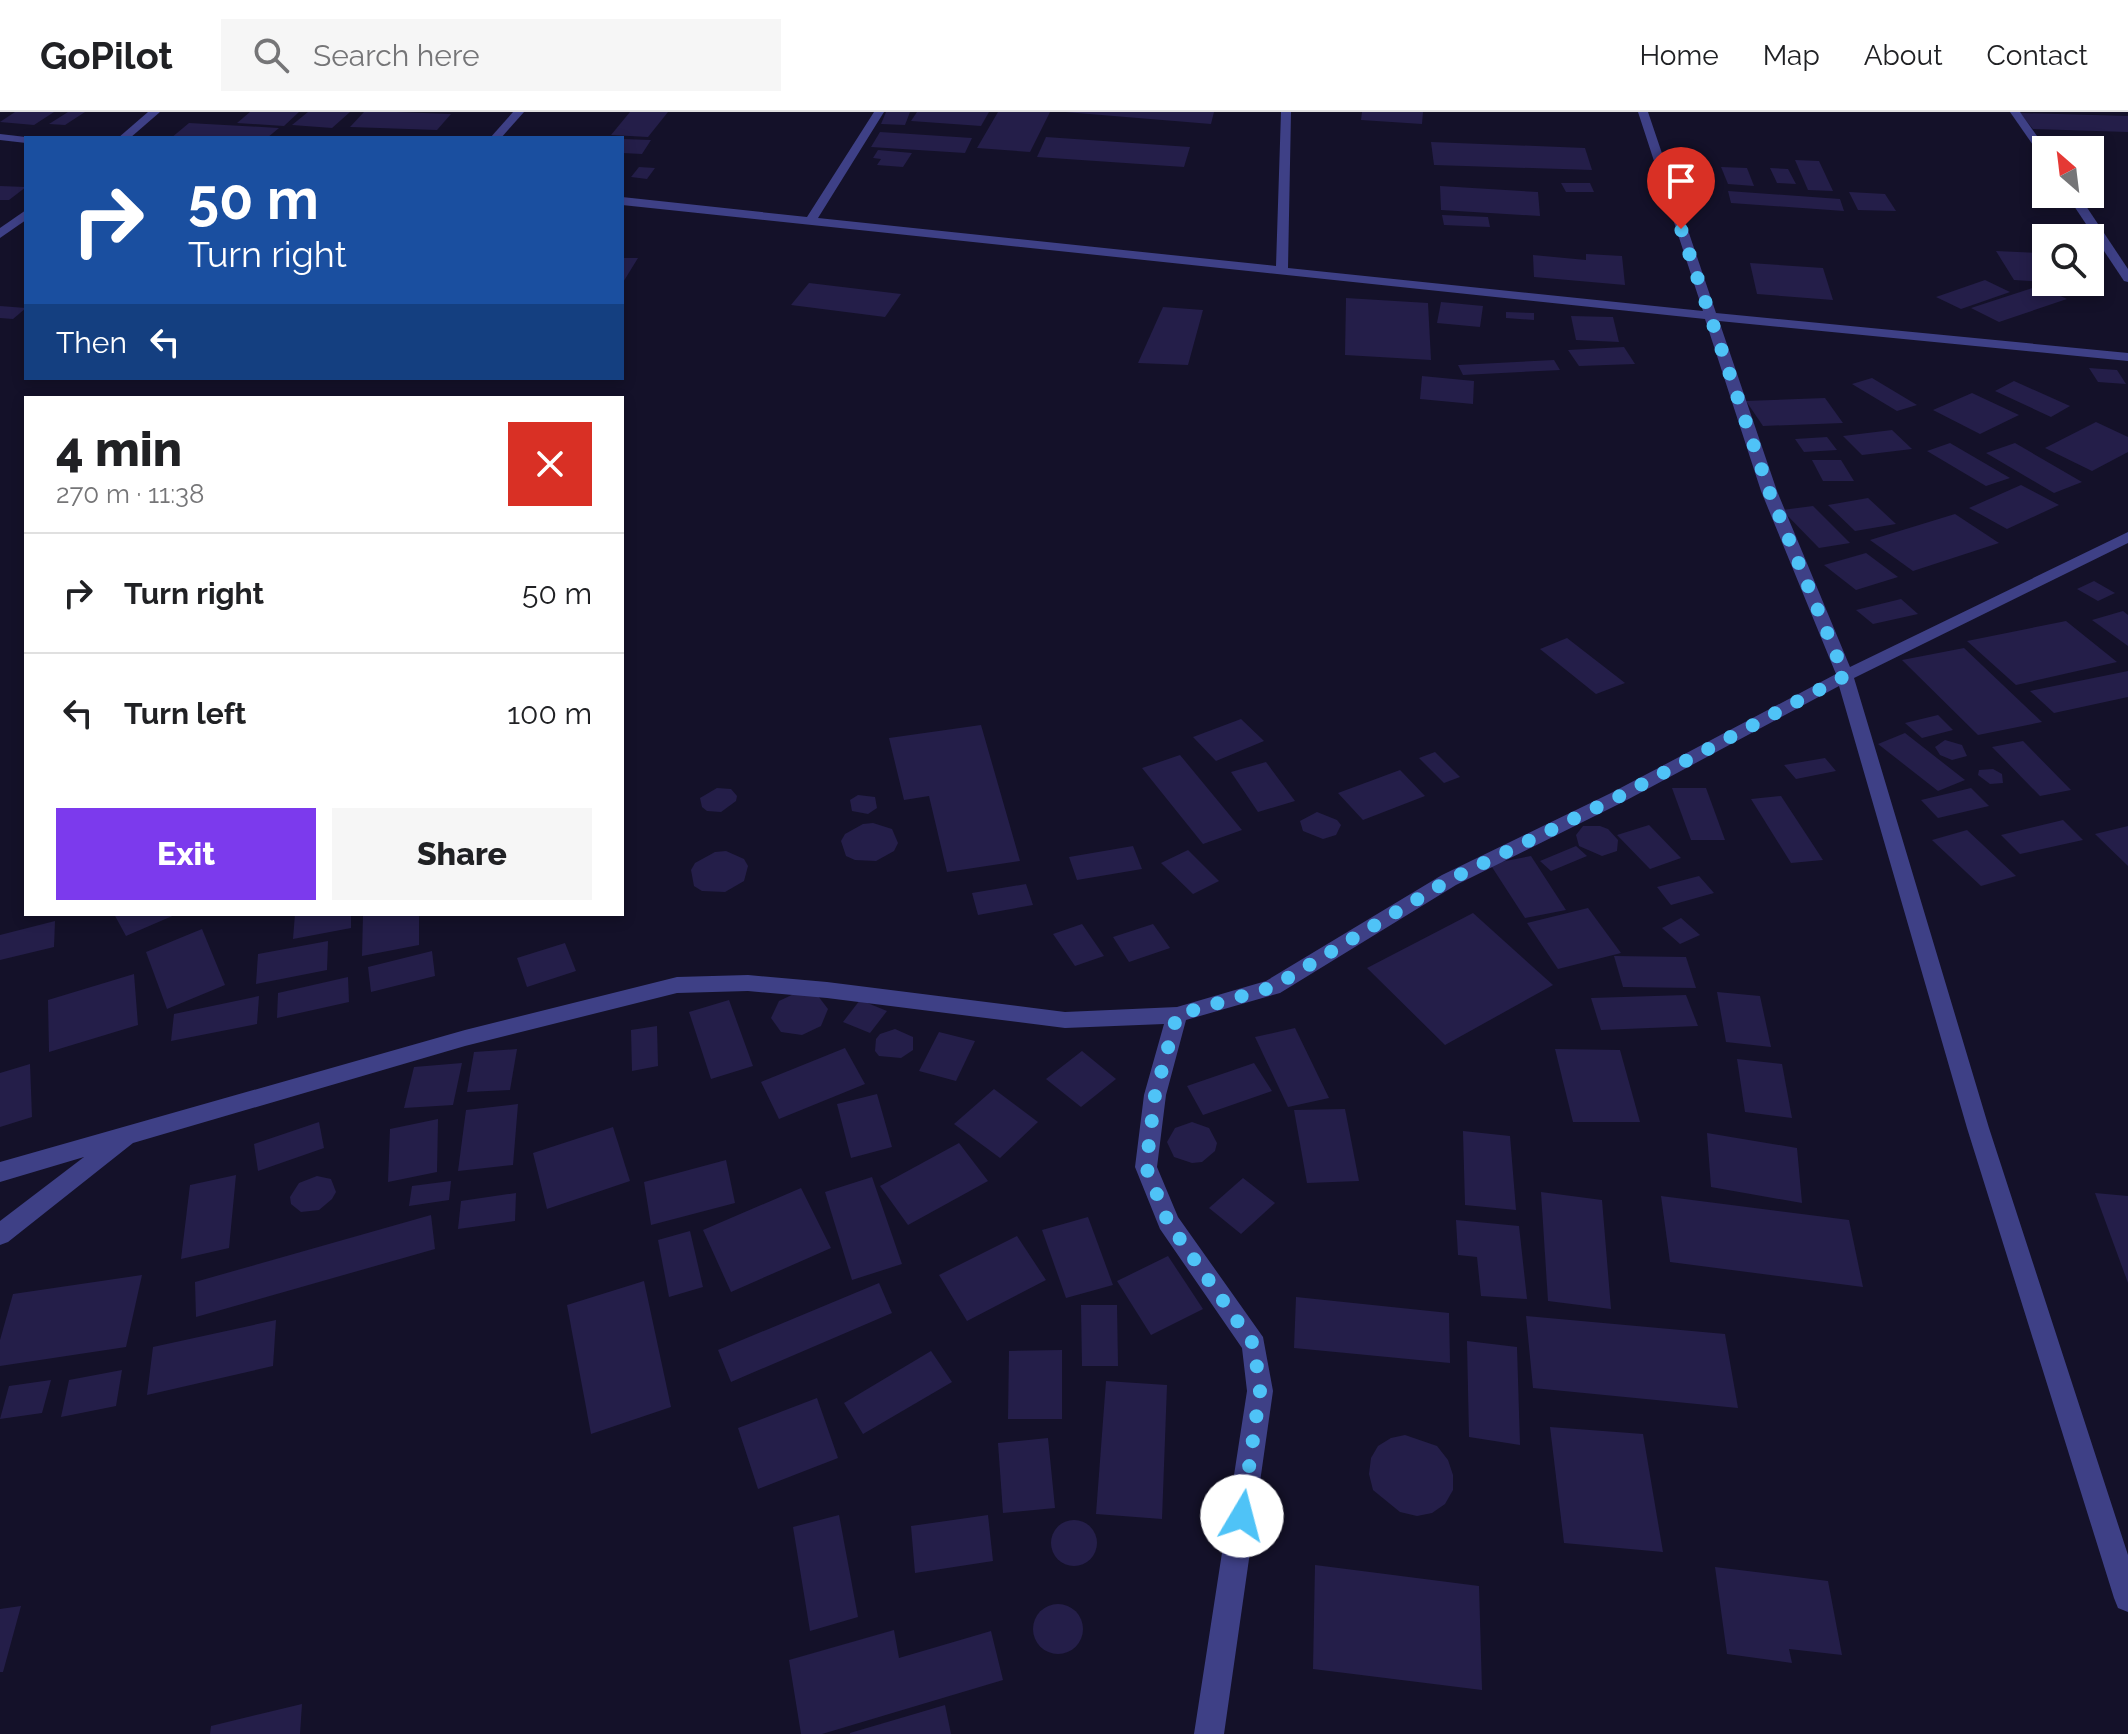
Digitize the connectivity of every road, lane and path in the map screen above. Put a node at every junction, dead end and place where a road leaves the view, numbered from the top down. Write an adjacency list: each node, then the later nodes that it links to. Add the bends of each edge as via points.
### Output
1 (155, 112): 7 (street)
2 (519, 112): 8 (street)
3 (879, 112): 15 (street)
4 (1286, 112): 17 (street)
5 (1643, 112): 19 (street)
6 (2015, 112): 9 (street)
7 (125, 136)
8 (497, 136)
9 (2032, 136)
10 (0, 137): 11 (street)
11 (24, 140)
12 (624, 201): 15 (street)
13 (2081, 208): 18 (street)
14 (24, 216): 16 (street)
15 (810, 221): 17 (street)
16 (0, 234)
17 (1282, 271): 19 (street)
18 (2128, 278)
19 (1710, 316): 20 (street); 22 (street, via 1769,491)
20 (2128, 357)
21 (2128, 537): 22 (street)
22 (1845, 676): 23 (street, via 1449,880 1273,987); 27 (street, via 1978,1128)
23 (1177, 1015): 24 (street, via 1065,1020 827,990 748,983 677,985 465,1038); 28 (street, via 1155,1095 1146,1167 1168,1222 1254,1345 1260,1391)
24 (133, 1133): 25 (street); 26 (street)
25 (0, 1172)
26 (0, 1235)
27 (2128, 1598)
28 (1209, 1734)

